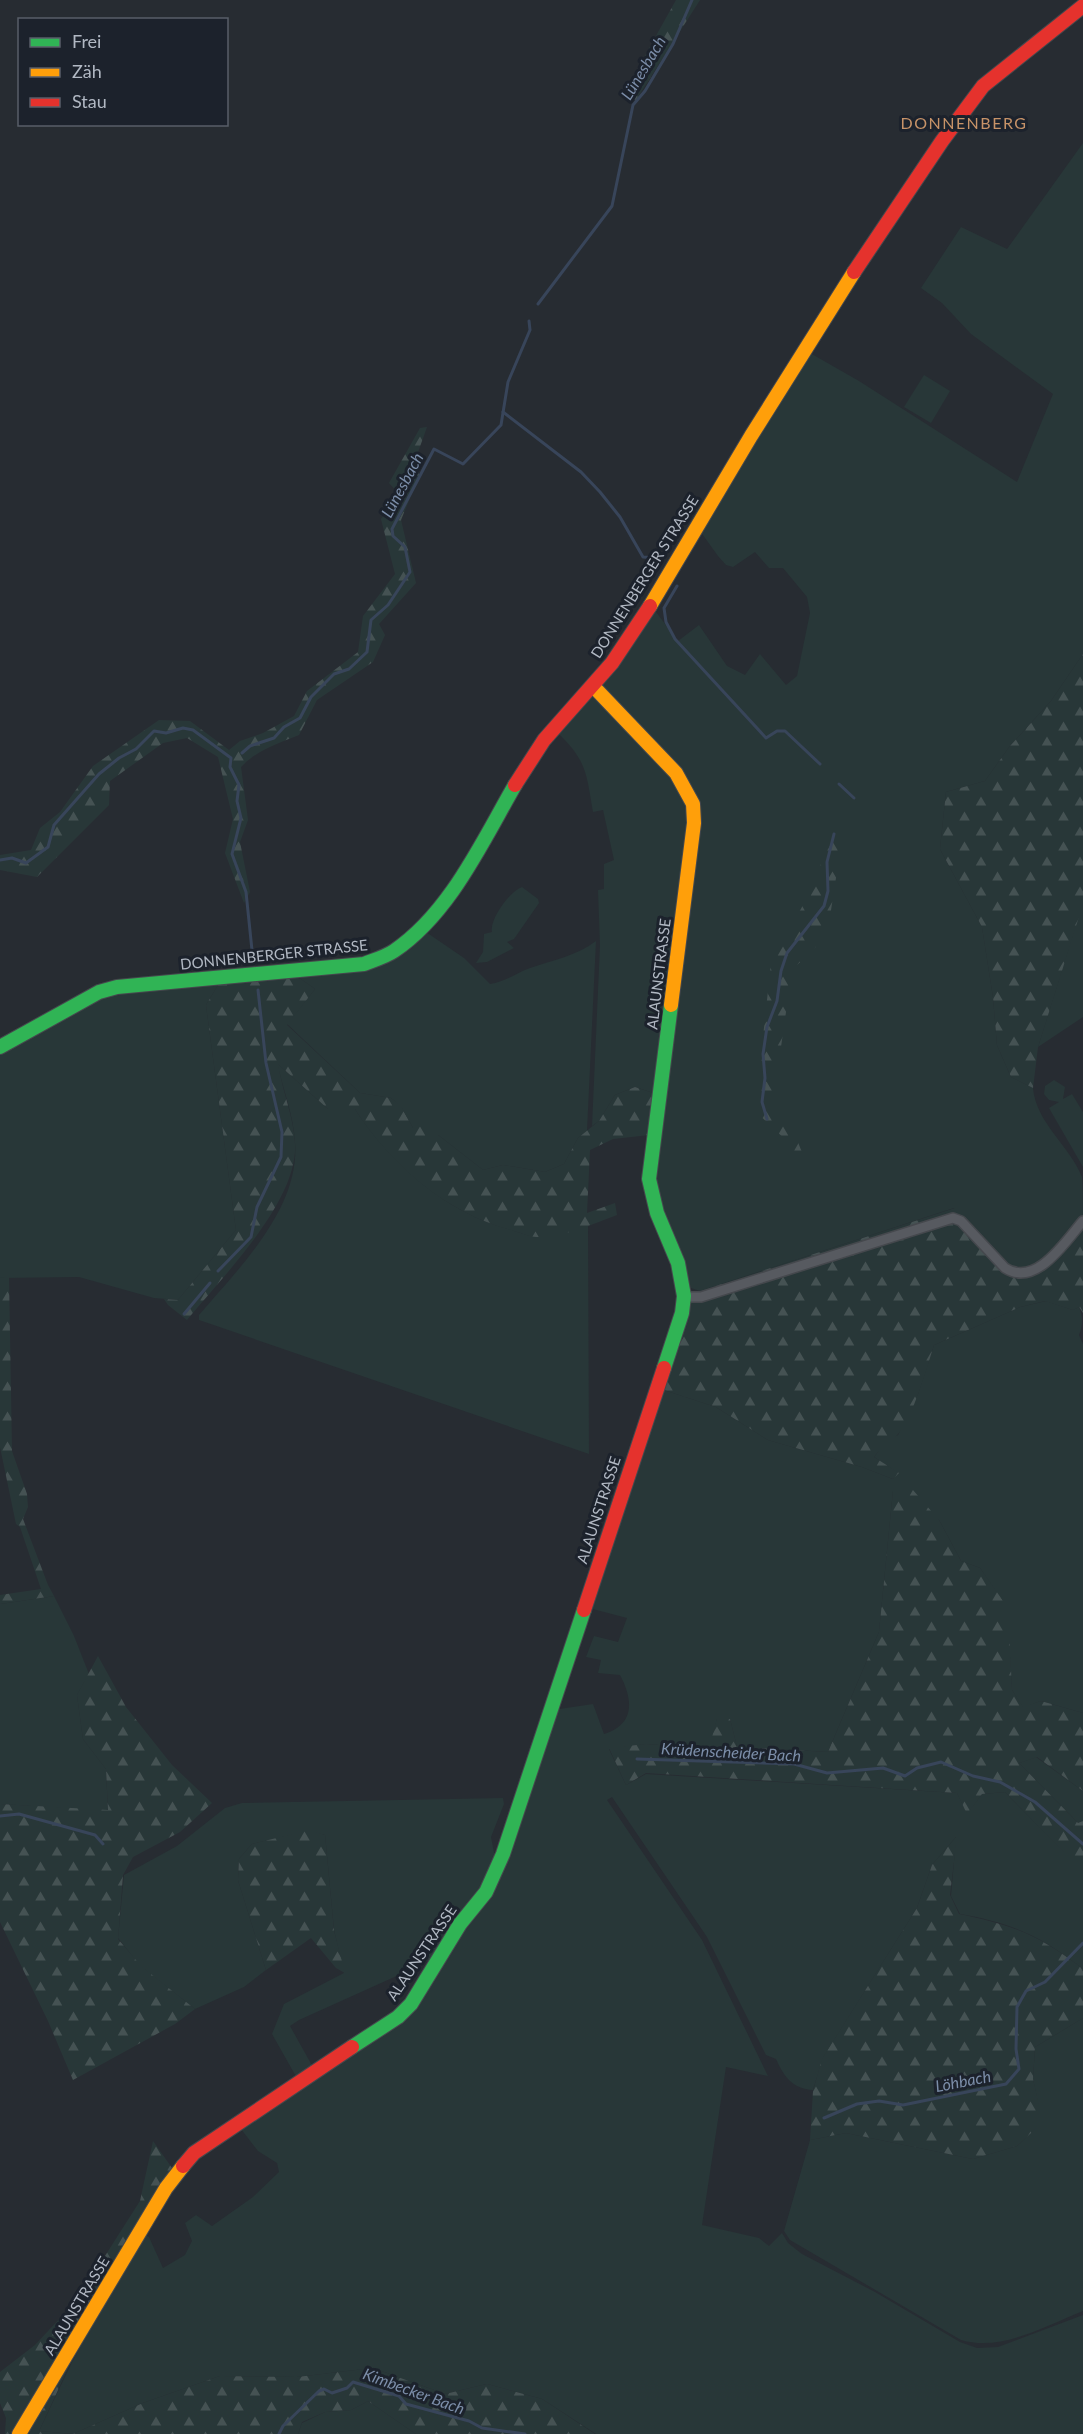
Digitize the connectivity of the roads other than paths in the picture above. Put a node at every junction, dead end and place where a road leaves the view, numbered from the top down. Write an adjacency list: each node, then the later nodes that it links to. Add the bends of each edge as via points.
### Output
1 (1083, 6): 2 (street, DONNENBERGER STRASSE, via 983,86 938,146 859,262 620,652)
2 (593, 686): 3 (street, DONNENBERGER STRASSE, via 545,739 441,903 403,945 380,961 117,987 81,1000); 5 (street, ALAUNSTRASSE, via 676,773 693,804 694,823 649,1179 653,1207)
3 (0, 1047)
4 (1083, 1221): 5 (street, via 1052,1256 1024,1274 1005,1268 961,1221 953,1218 700,1297)
5 (687, 1297): 6 (street, ALAUNSTRASSE, via 490,1886 460,1923 411,2004 398,2017 185,2162)
6 (19, 2434)

